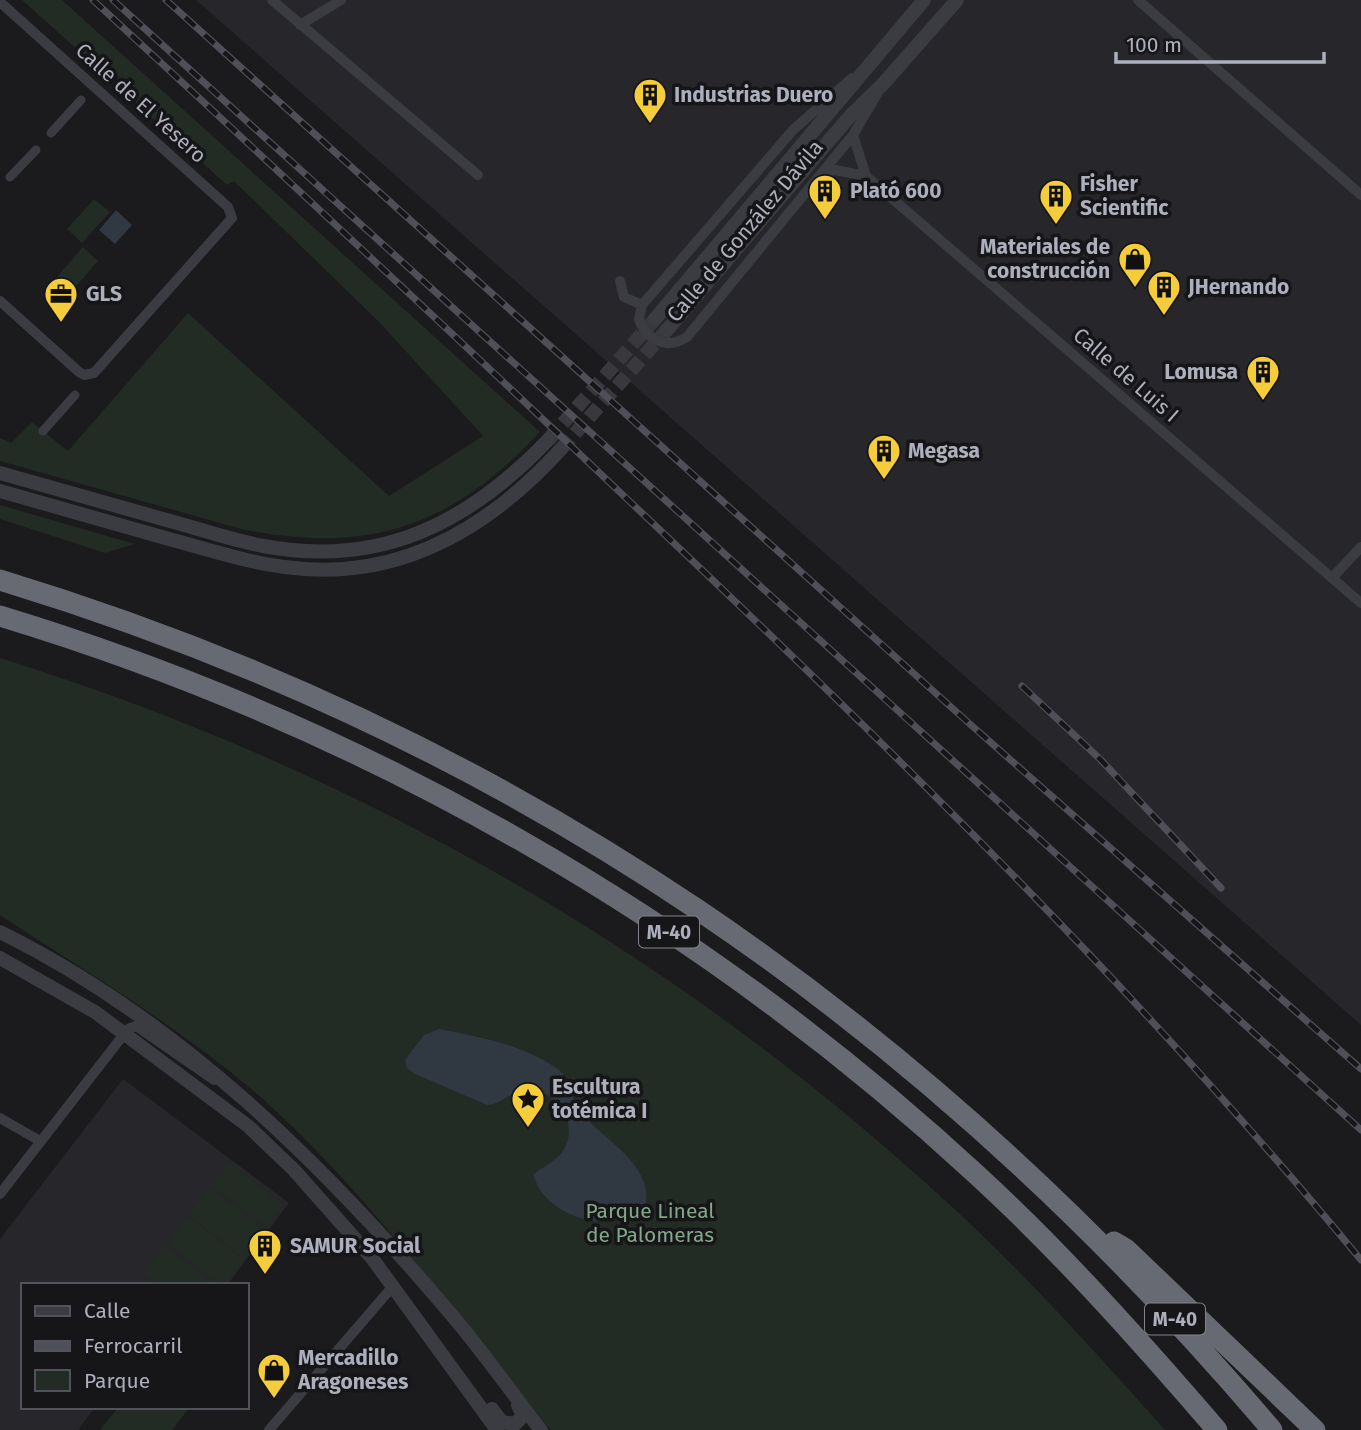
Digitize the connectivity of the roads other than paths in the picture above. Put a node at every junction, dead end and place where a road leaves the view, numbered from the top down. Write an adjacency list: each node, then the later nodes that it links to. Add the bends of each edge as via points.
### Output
1 (272, 0): 7 (street)
2 (341, 0): 7 (street)
3 (924, 0): 8 (street, Calle de González Dávila)
4 (957, 0): 9 (street, Calle de González Dávila)
5 (1138, 0): 18 (street)
6 (0, 2): 20 (street, Calle de El Yesero, via 228,207 231,222 94,373 79,372)
7 (300, 24): 15 (street)
8 (864, 68): 21 (street, Calle de González Dávila, via 793,130); 22 (street, Calle de González Dávila)
9 (883, 84): 12 (street); 23 (street, Calle de González Dávila, via 842,125)
10 (80, 100): 11 (street)
11 (51, 132)
12 (853, 135): 14 (street, Calle de González Dávila); 16 (street)
13 (36, 150): 17 (street)
14 (823, 172): 16 (street); 21 (street, Calle de González Dávila, via 687,337 670,345 649,336 639,319)
15 (478, 175)
16 (866, 176): 31 (street, Calle de Luis I)
17 (10, 177)
18 (1361, 195)
19 (620, 281): 21 (street, via 624,297)
20 (0, 301)
21 (642, 305)
22 (655, 320)
23 (667, 330)
24 (75, 396): 25 (street)
25 (43, 431)
26 (549, 439): 28 (street, via 496,490 461,514 417,534 337,550 263,546)
27 (561, 449): 29 (street, via 506,504 447,540 376,564 326,569 250,561)
28 (0, 473)
29 (0, 491)
30 (1361, 547): 31 (street)
31 (1332, 578): 33 (street, Calle de Luis I)
32 (0, 580): 42 (highway, M-40, via 153,629 247,666 438,754 548,814 726,926 812,990 984,1131)
33 (1361, 603)
34 (0, 616): 49 (highway, M-40, via 170,674 338,745 516,836 701,953 854,1068 979,1176 1062,1258)
35 (0, 932): 38 (street, via 106,994)
36 (0, 958): 37 (street)
37 (123, 1032): 38 (street, via 136,1026); 40 (street); 43 (street, via 248,1126)
38 (259, 1111): 45 (street, via 348,1198 451,1313)
39 (0, 1118): 40 (street)
40 (40, 1141): 41 (street)
41 (0, 1194)
42 (1070, 1214): 50 (highway, M-40, via 1195,1338); 51 (highway, via 1126,1249)
43 (394, 1285): 44 (street); 46 (street)
44 (455, 1371): 45 (street, via 474,1385 507,1424 519,1422 523,1416); 47 (street)
45 (514, 1395): 48 (street)
46 (269, 1430)
47 (497, 1430)
48 (541, 1430)
49 (1217, 1430)
50 (1272, 1430)
51 (1315, 1430)

